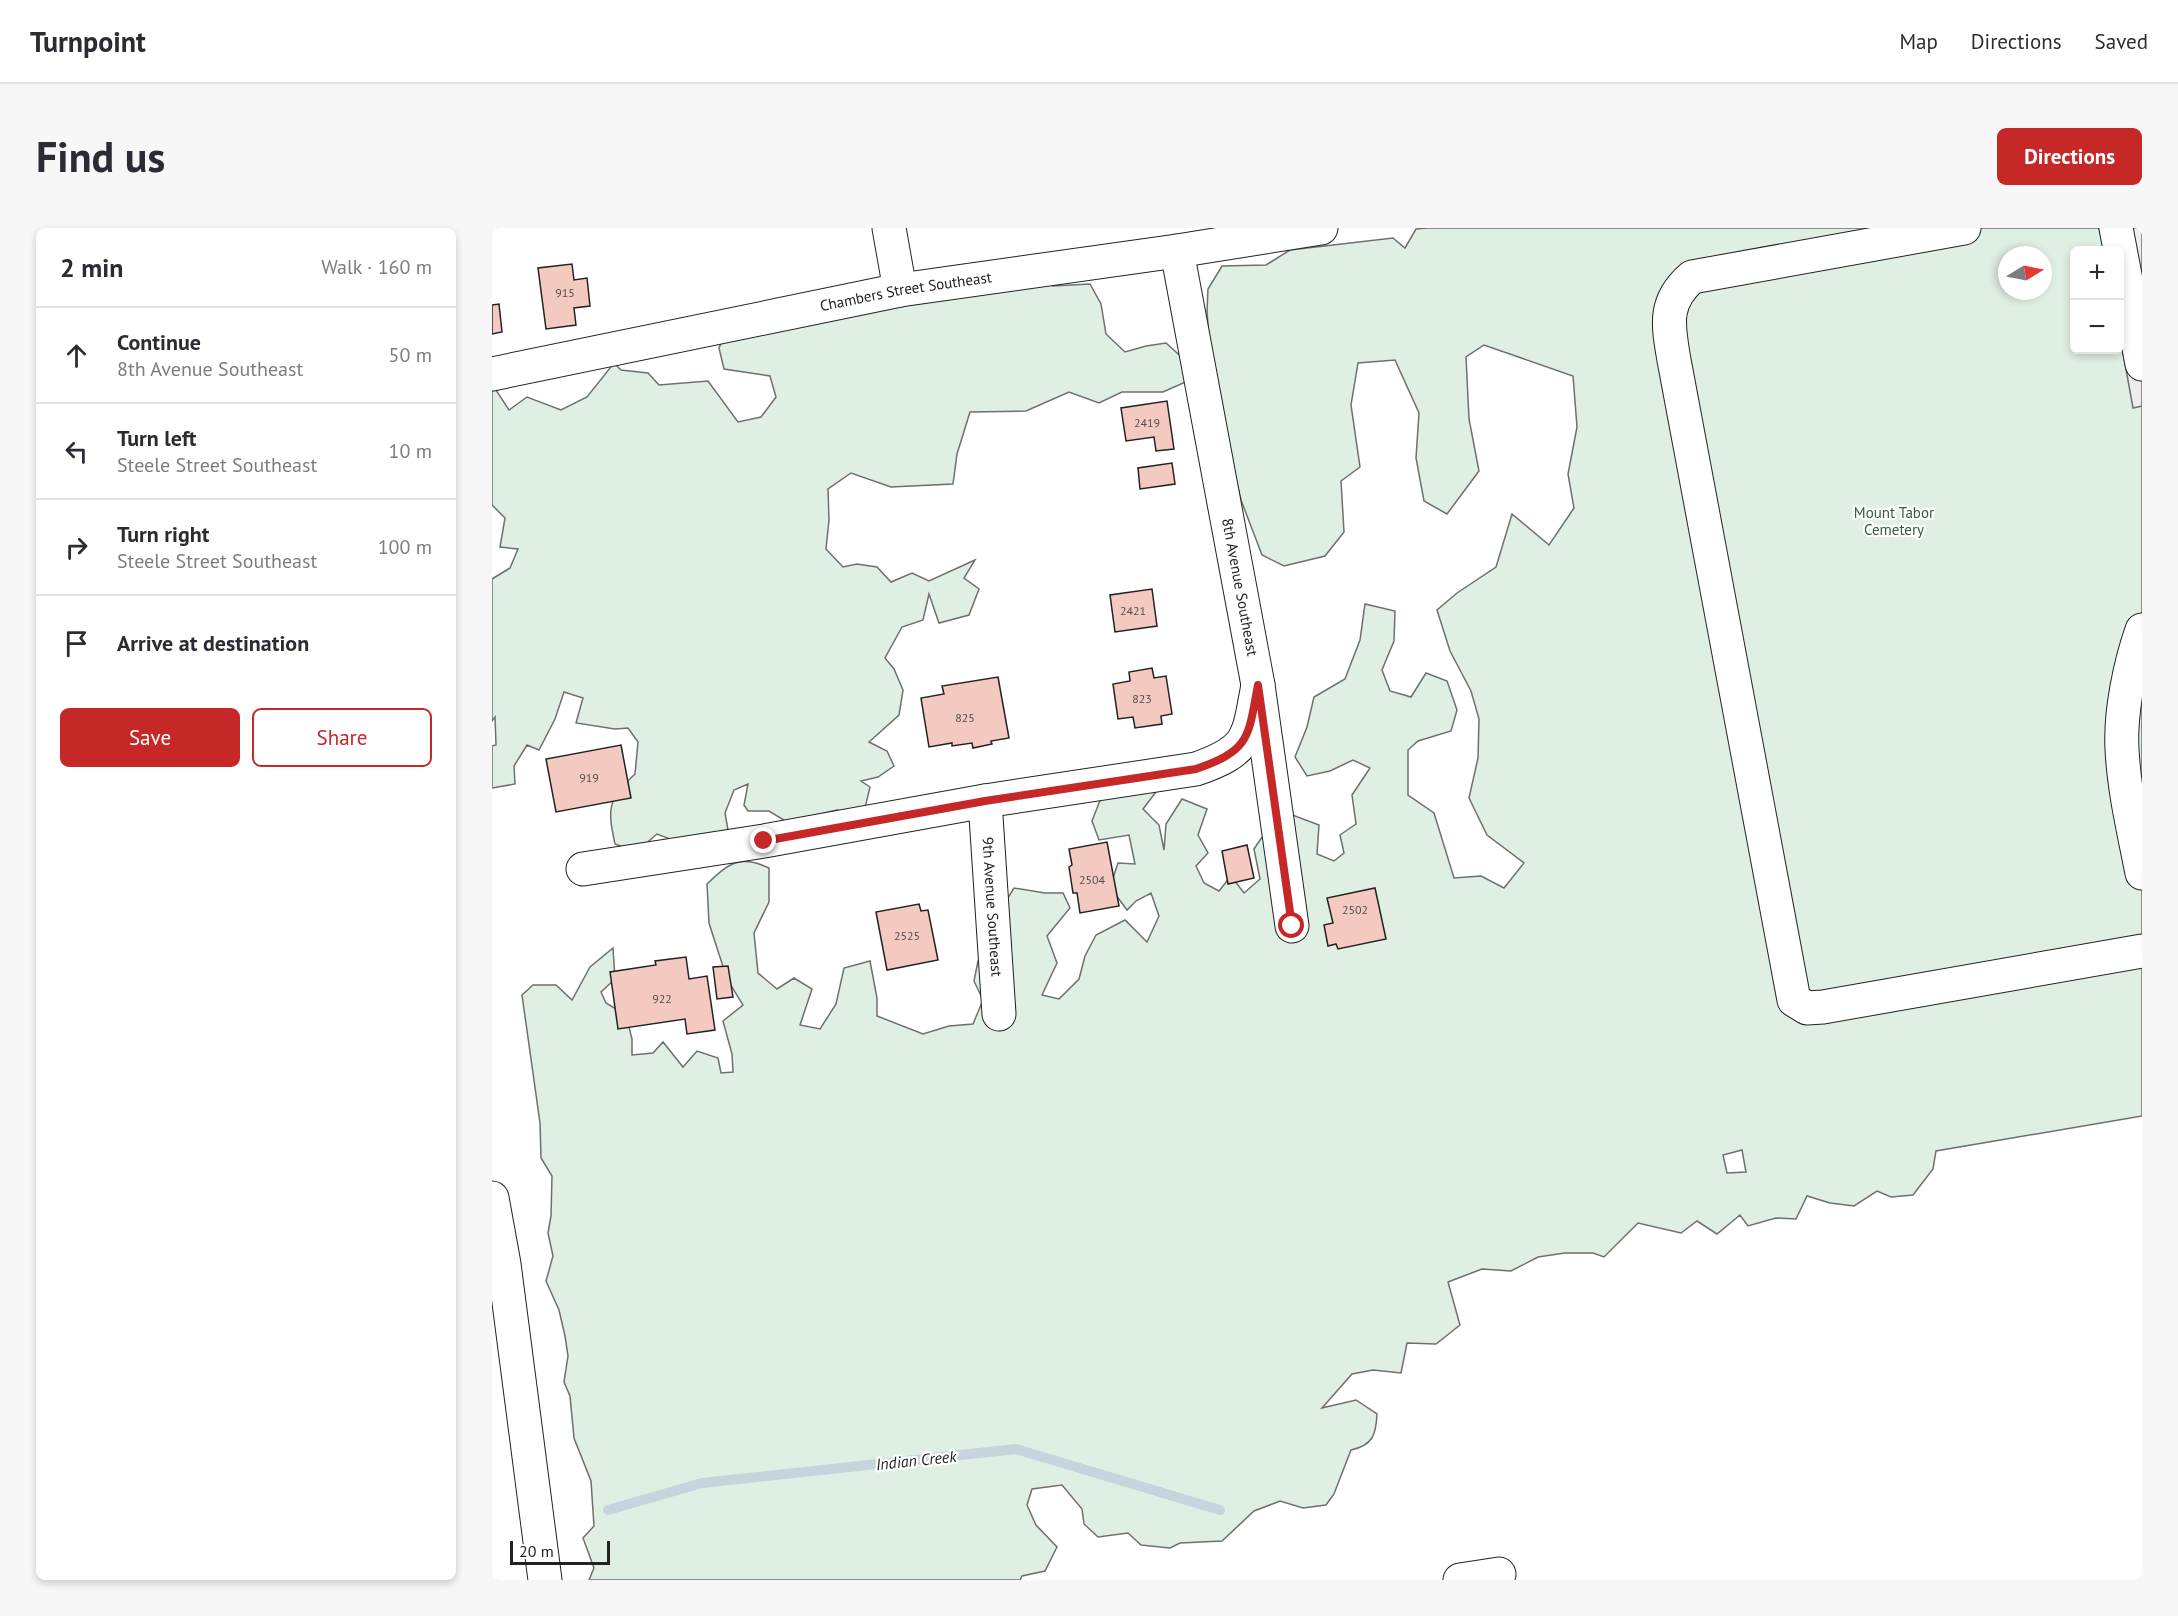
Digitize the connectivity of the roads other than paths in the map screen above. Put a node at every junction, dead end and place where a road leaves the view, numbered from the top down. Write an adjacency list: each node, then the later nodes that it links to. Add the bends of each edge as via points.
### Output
1 (889, 228): 6 (main road)
2 (1321, 228): 5 (main road, Chambers Street Southeast)
3 (1964, 228): 15 (main road, via 1692,277 1678,288 1670,310 1672,348 1794,1000 1807,1008 1823,1007)
4 (2116, 228): 7 (main road)
5 (1177, 251): 6 (main road, Chambers Street Southeast); 10 (main road, 8th Avenue Southeast)
6 (900, 290): 8 (main road, Chambers Street Southeast)
7 (2142, 364)
8 (492, 374)
9 (2142, 630): 13 (main road, via 2126,699 2122,748)
10 (1258, 685): 11 (main road, via 1250,728 1238,750 1220,761 1196,769); 14 (main road, 8th Avenue Southeast)
11 (985, 801): 12 (main road); 16 (main road, 9th Avenue Southeast)
12 (583, 869)
13 (2142, 873)
14 (1292, 926)
15 (2142, 951)
16 (999, 1014)
17 (492, 1198): 19 (main road)
18 (1499, 1574): 20 (main road)
19 (545, 1580)
20 (1460, 1580)

